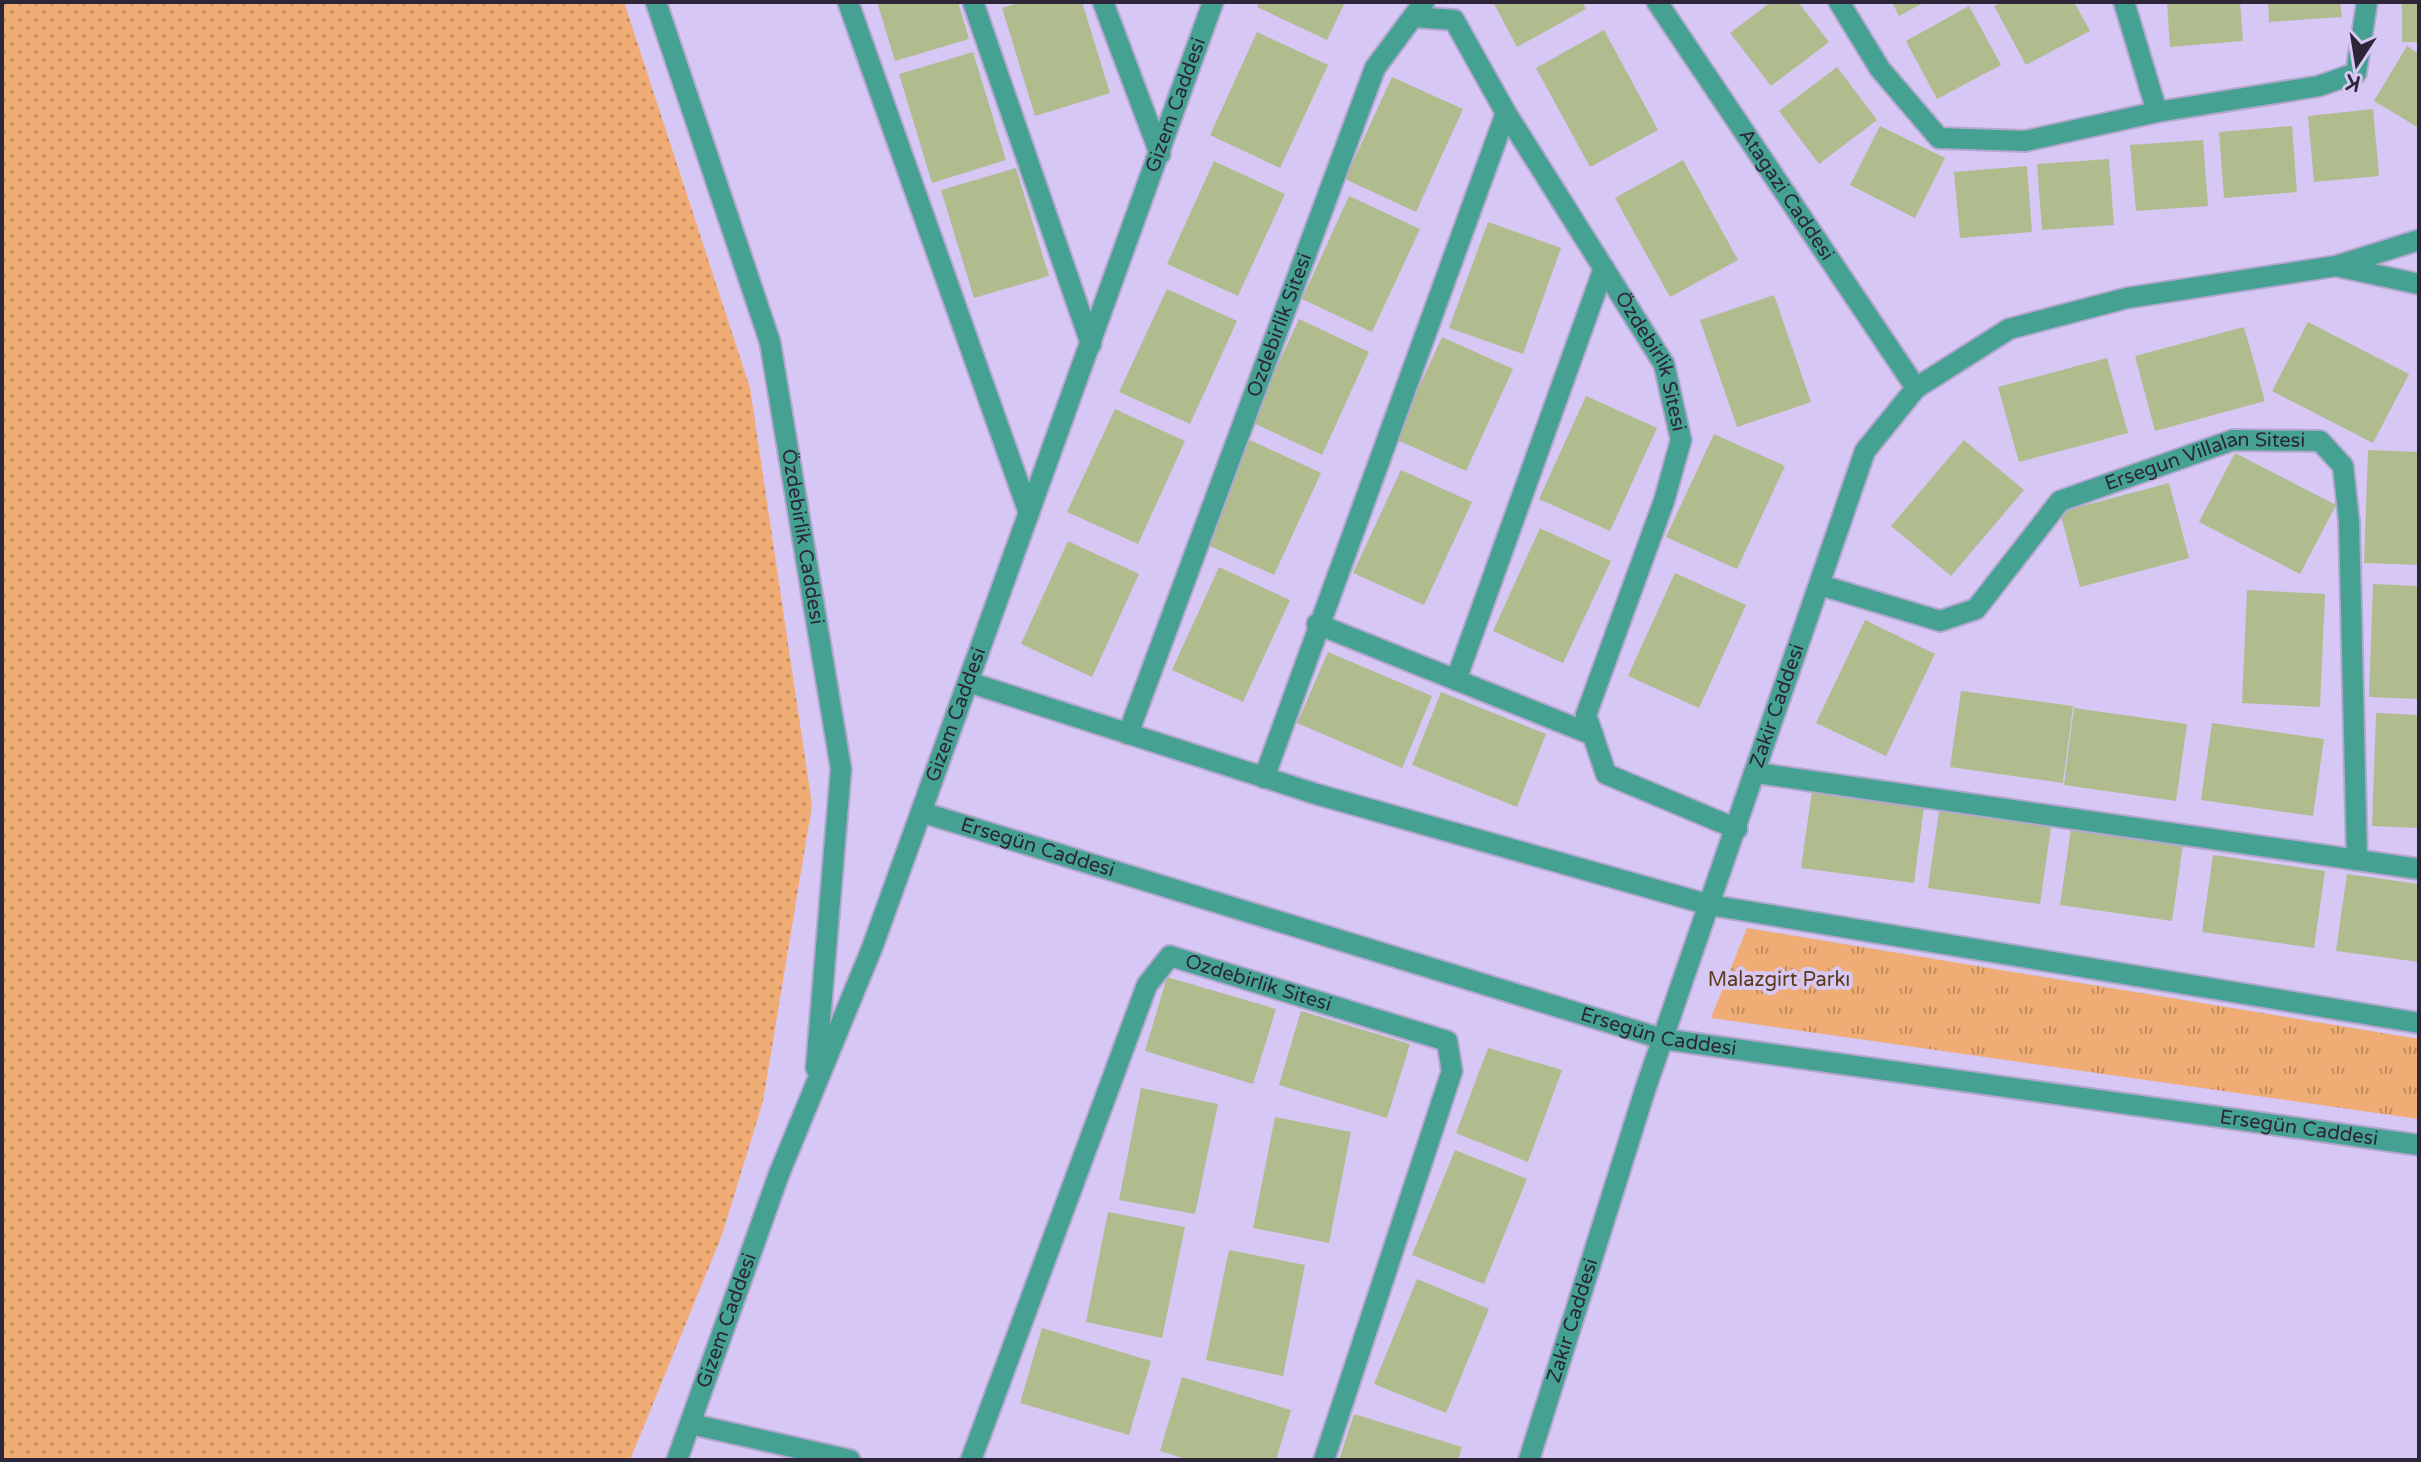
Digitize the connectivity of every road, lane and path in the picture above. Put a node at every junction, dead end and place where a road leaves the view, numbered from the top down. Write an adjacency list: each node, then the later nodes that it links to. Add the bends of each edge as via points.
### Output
1 (656, 2): 36 (street, Özdebirlik Caddesi, via 770,342 841,769)
2 (848, 2): 20 (street)
3 (973, 2): 18 (street)
4 (1103, 2): 13 (street)
5 (1213, 2): 13 (street, Gizem Caddesi)
6 (1657, 2): 19 (street, Atagazi Caddesi)
7 (1839, 2): 11 (street, via 1880,69 1939,138 2025,141)
8 (2124, 2): 11 (street)
9 (2367, 2): 11 (street, via 2356,73 2319,86)
10 (1419, 10): 12 (street, Özdebirlik Sitesi, via 1454,20); 25 (street, Ozdebirlik Sitesi, via 1375,68)
11 (2157, 112)
12 (1506, 113): 16 (street, Özdebirlik Sitesi); 22 (street)
13 (1160, 154): 18 (street, Gizem Caddesi)
14 (2419, 240): 15 (street)
15 (2336, 266): 17 (street); 19 (street, Zakir Caddesi, via 2127,298 2009,329)
16 (1604, 268): 23 (street); 26 (street, Özdebirlik Sitesi, via 1664,364 1681,440 1586,715)
17 (2419, 284)
18 (1091, 344): 20 (street, Gizem Caddesi)
19 (1916, 388): 21 (street, Zakir Caddesi, via 1865,451)
20 (1029, 513): 24 (street, Gizem Caddesi)
21 (1820, 585): 27 (street, Zakir Caddesi); 31 (street, Ersegun Villalan Sitesi, via 1940,621 1976,609 2060,501 2233,440 2320,441 2343,466 2349,521)
22 (1317, 624): 23 (street); 28 (street)
23 (1456, 680): 26 (street)
24 (968, 682): 25 (street); 29 (street, Gizem Caddesi)
25 (1128, 734): 28 (street)
26 (1593, 735): 30 (street, Özdebirlik Sitesi, via 1606,774)
27 (1757, 773): 30 (street, Zakir Caddesi); 31 (street)
28 (1264, 778): 33 (street)
29 (921, 812): 35 (street, Ersegün Caddesi); 36 (street, Gizem Caddesi)
30 (1737, 829): 33 (street, Zakir Caddesi)
31 (2357, 860): 32 (street)
32 (2419, 869)
33 (1710, 905): 34 (street); 35 (street, Zakir Caddesi)
34 (2419, 1023)
35 (1663, 1039): 37 (street, Ersegün Caddesi); 43 (street, Zakir Caddesi)
36 (814, 1089): 38 (street, Gizem Caddesi)
37 (2419, 1145)
38 (691, 1424): 39 (street, Gizem Caddesi); 40 (street)
39 (677, 1460)
40 (850, 1460)
41 (971, 1460): 42 (street, Ozdebirlik Sitesi, via 1147,985 1170,956 1447,1041 1452,1071)
42 (1324, 1460)
43 (1529, 1460)

